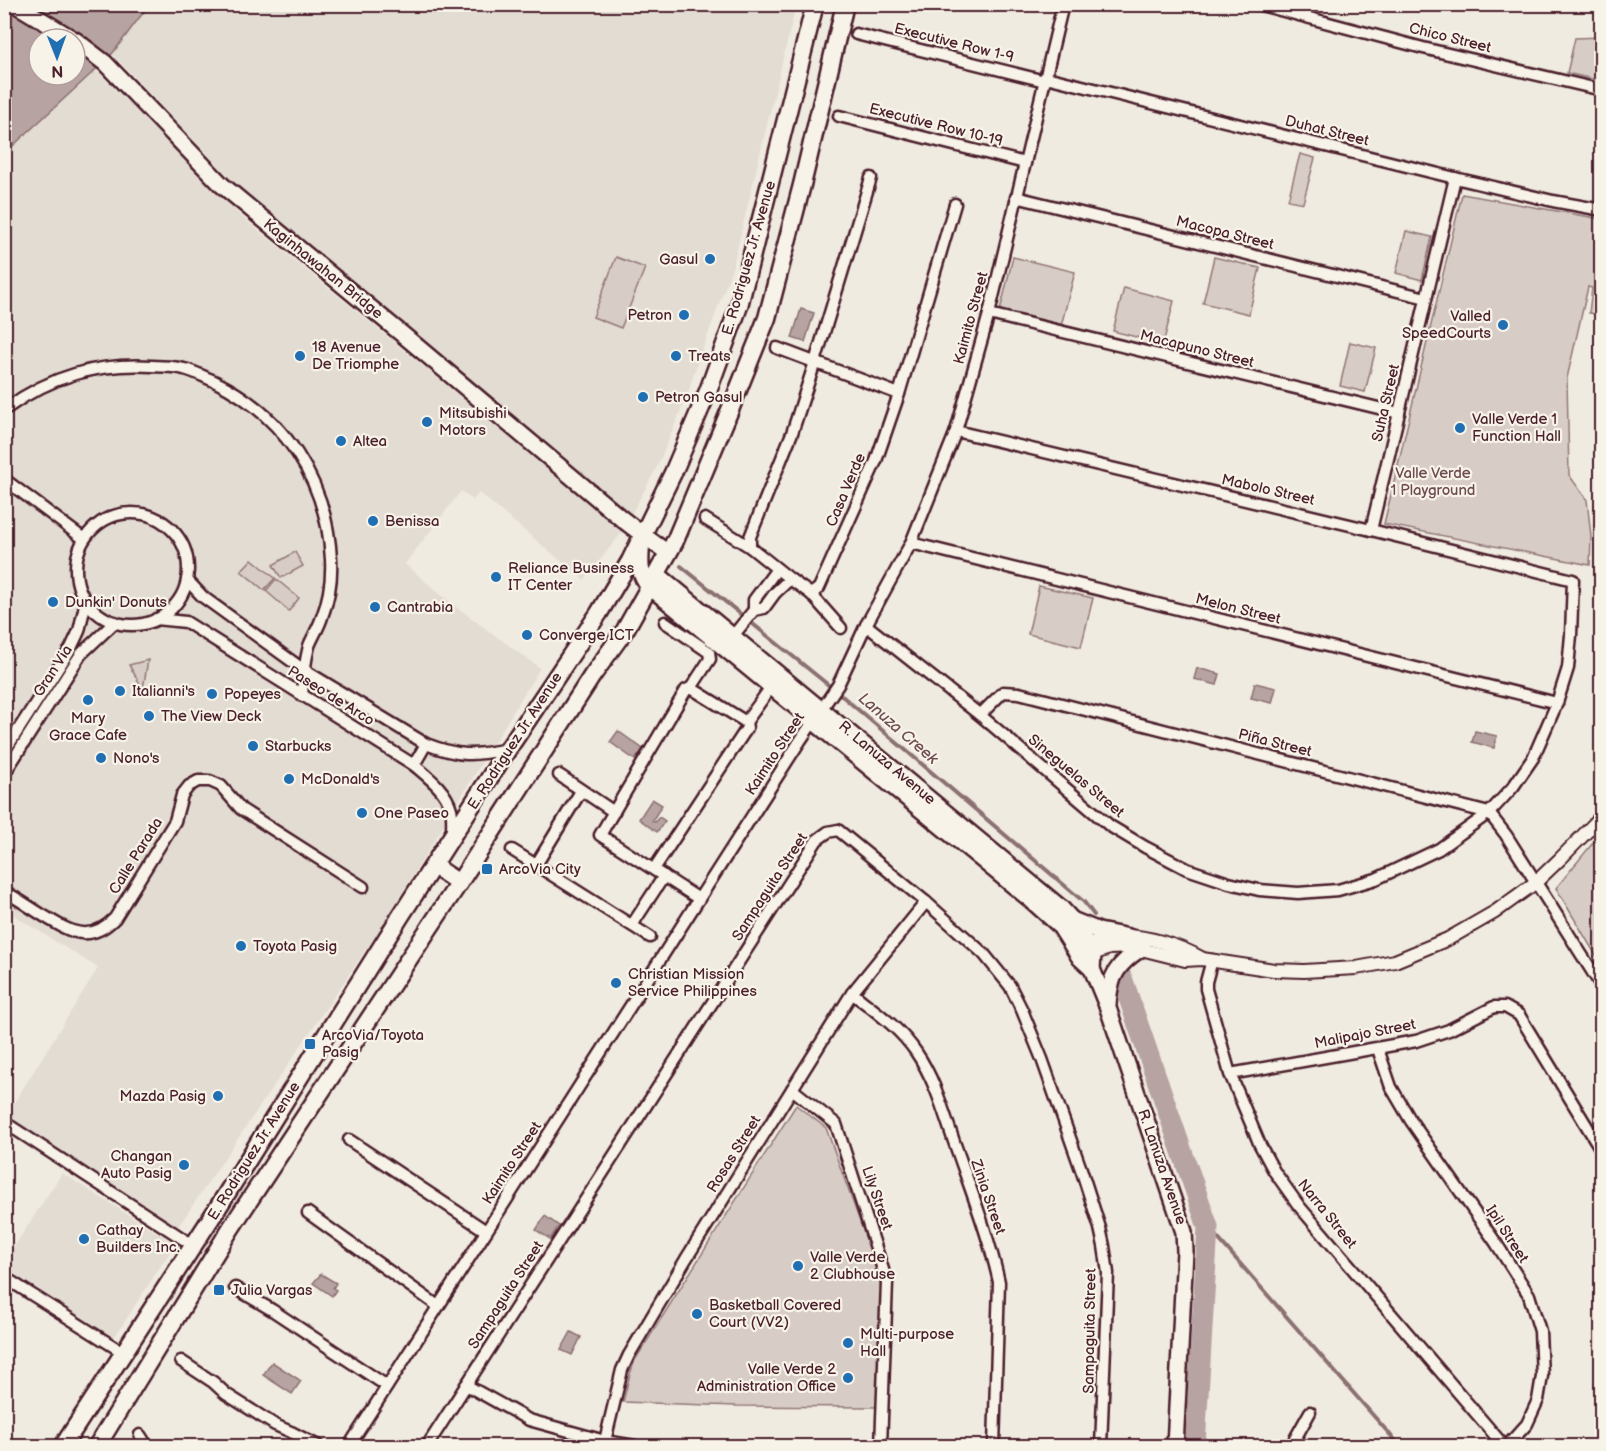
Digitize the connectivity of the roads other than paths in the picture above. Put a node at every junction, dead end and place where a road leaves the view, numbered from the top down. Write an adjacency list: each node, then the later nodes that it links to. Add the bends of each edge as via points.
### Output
1 (15, 4): 6 (main road, Kaginhawahan Bridge)
2 (815, 4): 29 (main road, E. Rodriguez Jr. Avenue, via 739,306 708,391)
3 (845, 4): 33 (main road, E. Rodriguez Jr. Avenue, via 767,318)
4 (1063, 4): 9 (street, Kaimito Street)
5 (1257, 4): 10 (street, Chico Street)
6 (53, 27)
7 (856, 34): 9 (street, Executive Row 1-9)
8 (87, 50): 29 (main road, Kaginhawahan Bridge, via 131,89 222,186)
9 (1046, 79): 12 (street, Kaimito Street); 14 (street, Duhat Street)
10 (1602, 90)
11 (839, 116): 12 (street, Executive Row 10-19)
12 (1025, 163): 15 (street, Kaimito Street)
13 (871, 177): 21 (street)
14 (1455, 178): 17 (street, Duhat Street); 18 (street, Suha Street)
15 (1016, 197): 18 (street, Macopa Street); 19 (street, Kaimito Street)
16 (955, 204): 22 (street, Casa Verde)
17 (1601, 211)
18 (1426, 298): 24 (street, Suha Street)
19 (989, 314): 24 (street, Macapuno Street); 25 (street, Kaimito Street)
20 (777, 348): 21 (street)
21 (815, 362): 22 (street); 32 (street, via 792,433 750,537)
22 (899, 394): 41 (street, Casa Verde, via 876,461 819,588)
23 (7, 408): 50 (street, via 43,386 85,370 140,366 183,368 197,373 259,409 285,436 305,466 327,526 330,587)
24 (1399, 413): 28 (street, Suha Street)
25 (956, 431): 28 (street, Mabolo Street); 31 (street, Kaimito Street)
26 (8, 482): 30 (street)
27 (705, 519): 32 (street)
28 (1371, 530): 40 (street, Mabolo Street)
29 (643, 536): 33 (main road, Kaginhawahan Bridge); 35 (main road); 36 (main road, E. Rodriguez Jr. Avenue)
30 (84, 539): 38 (street, via 116,515 137,513 157,519 174,532 184,549); 42 (street, via 76,571)
31 (911, 543): 47 (street, Kaimito Street); 54 (street, Melon Street)
32 (750, 547): 34 (street)
33 (668, 553): 39 (main road, E. Rodriguez Jr. Avenue)
34 (777, 569): 37 (street); 43 (street, via 754,600)
35 (640, 570): 36 (main road); 39 (main road, via 643,579)
36 (620, 579): 59 (main road, E. Rodriguez Jr. Avenue)
37 (790, 579): 41 (street); 43 (street, via 764,608)
38 (187, 580): 44 (street, via 176,603); 50 (street, Paseo de Arco, via 203,597)
39 (653, 580): 49 (main road, R. Lanuza Avenue); 74 (main road, E. Rodriguez Jr. Avenue, via 625,630)
40 (1572, 580): 54 (street, Sineguelas Street, via 1568,668)
41 (811, 594): 48 (street)
42 (86, 601): 45 (street); 60 (street, Gran Via, via 71,648)
43 (754, 611): 49 (street)
44 (156, 619): 45 (street, via 135,624); 53 (street, Paseo de Arco, via 186,622)
45 (115, 622): 62 (street, Gran Via, via 81,654)
46 (665, 622): 52 (street, via 711,655)
47 (866, 625): 55 (street, Sineguelas Street); 56 (street, Kaimito Street, via 838,685)
48 (841, 628)
49 (733, 637): 51 (main road, R. Lanuza Avenue); 56 (main road, R. Lanuza Avenue)
50 (304, 670): 53 (street); 58 (street, Paseo de Arco)
51 (771, 687): 56 (main road, R. Lanuza Avenue); 57 (street)
52 (691, 688): 57 (street); 65 (street, via 686,690)
53 (302, 696): 61 (street, Paseo de Arco)
54 (1557, 703): 66 (street, Sineguelas Street, via 1533,758)
55 (980, 715): 66 (street, Piña Street, via 1003,692 1019,693); 66 (street, Sineguelas Street, via 1110,826 1187,869 1259,890 1338,890 1376,879 1439,849)
56 (818, 716): 78 (street, Kaimito Street); 80 (main road, R. Lanuza Avenue, via 1029,881); 85 (main road, R. Lanuza Avenue, via 1059,925)
57 (746, 722): 72 (street, via 747,728)
58 (426, 744): 59 (street, Paseo de Arco, via 461,755); 61 (street)
59 (508, 749): 68 (main road, E. Rodriguez Jr. Avenue)
60 (4, 752)
61 (414, 765): 68 (street, Paseo de Arco, via 444,794 451,809)
62 (4, 774)
63 (559, 775): 64 (street)
64 (581, 791): 65 (street); 70 (street)
65 (614, 812): 72 (street, via 600,835)
66 (1489, 813): 75 (street)
67 (1602, 816): 75 (street)
68 (452, 837): 71 (main road, E. Rodriguez Jr. Avenue)
69 (512, 850): 70 (street)
70 (536, 865): 81 (street)
71 (434, 866): 74 (main road); 98 (main road, E. Rodriguez Jr. Avenue)
72 (654, 869): 73 (street)
73 (664, 876): 78 (street); 81 (street)
74 (459, 883): 99 (main road, E. Rodriguez Jr. Avenue)
75 (1535, 883): 86 (street, via 1457,934 1395,961 1304,971); 87 (street)
76 (363, 887): 77 (street, Calle Parada, via 241,809 221,786 198,781 182,795 175,821 115,918 104,929 91,933 67,929)
77 (4, 891)
78 (699, 899): 97 (street, Kaimito Street)
79 (926, 902): 88 (street, Rosas Street); 105 (street, Sampaguita Street, via 838,830 817,840); 119 (street, Sampaguita Street, via 984,954 1010,986 1042,1059 1093,1206 1108,1273)
80 (1072, 920): 83 (main road, via 1098,931); 85 (main road, R. Lanuza Avenue)
81 (632, 926): 82 (street)
82 (650, 937)
83 (1129, 937): 85 (street, via 1113,937); 86 (street, via 1188,950)
84 (1142, 948): 85 (street, via 1118,946); 86 (street, via 1185,960); 89 (main road, via 1122,963 1114,975)
85 (1085, 955): 89 (main road, R. Lanuza Avenue)
86 (1207, 959): 91 (street, Narra Street, via 1206,989)
87 (1602, 987)
88 (852, 993): 92 (street, Rosas Street); 118 (street, Zinia Street, via 896,1028 916,1053 933,1083 978,1210 999,1282)
89 (1108, 1008): 120 (main road, R. Lanuza Avenue, via 1184,1232)
90 (1378, 1049): 91 (street, Malipajo Street); 95 (street, Malipajo Street, via 1449,1030 1494,1006 1505,1007 1519,1015); 122 (street, Ipil Street, via 1391,1087 1406,1113 1529,1295 1540,1331 1542,1376 1538,1400 1527,1424)
91 (1230, 1074): 122 (street, Narra Street, via 1260,1145 1299,1206)
92 (792, 1089): 109 (street, Rosas Street, via 629,1355); 117 (street, Lily Street, via 836,1124 887,1282)
93 (4, 1122): 98 (street)
94 (349, 1140): 97 (street)
95 (1602, 1151)
96 (308, 1213): 102 (street)
97 (486, 1231): 102 (street, Kaimito Street)
98 (191, 1250): 99 (main road); 103 (main road, E. Rodriguez Jr. Avenue)
99 (206, 1268): 111 (main road, E. Rodriguez Jr. Avenue)
100 (4, 1277): 103 (street)
101 (235, 1288): 106 (street)
102 (438, 1306): 106 (street, Kaimito Street)
103 (124, 1353): 110 (main road, E. Rodriguez Jr. Avenue)
104 (181, 1361): 113 (street, via 266,1419)
105 (466, 1385): 109 (street, via 529,1420); 115 (street, Sampaguita Street)
106 (387, 1386): 114 (street, Kaimito Street)
107 (1310, 1412): 121 (street)
108 (140, 1435): 112 (street)
109 (605, 1441): 116 (street)
110 (63, 1446)
111 (98, 1446)
112 (147, 1446)
113 (318, 1446)
114 (349, 1446)
115 (427, 1446)
116 (635, 1446)
117 (881, 1446)
118 (994, 1446)
119 (1101, 1446)
120 (1175, 1446)
121 (1291, 1446)
122 (1506, 1446)

